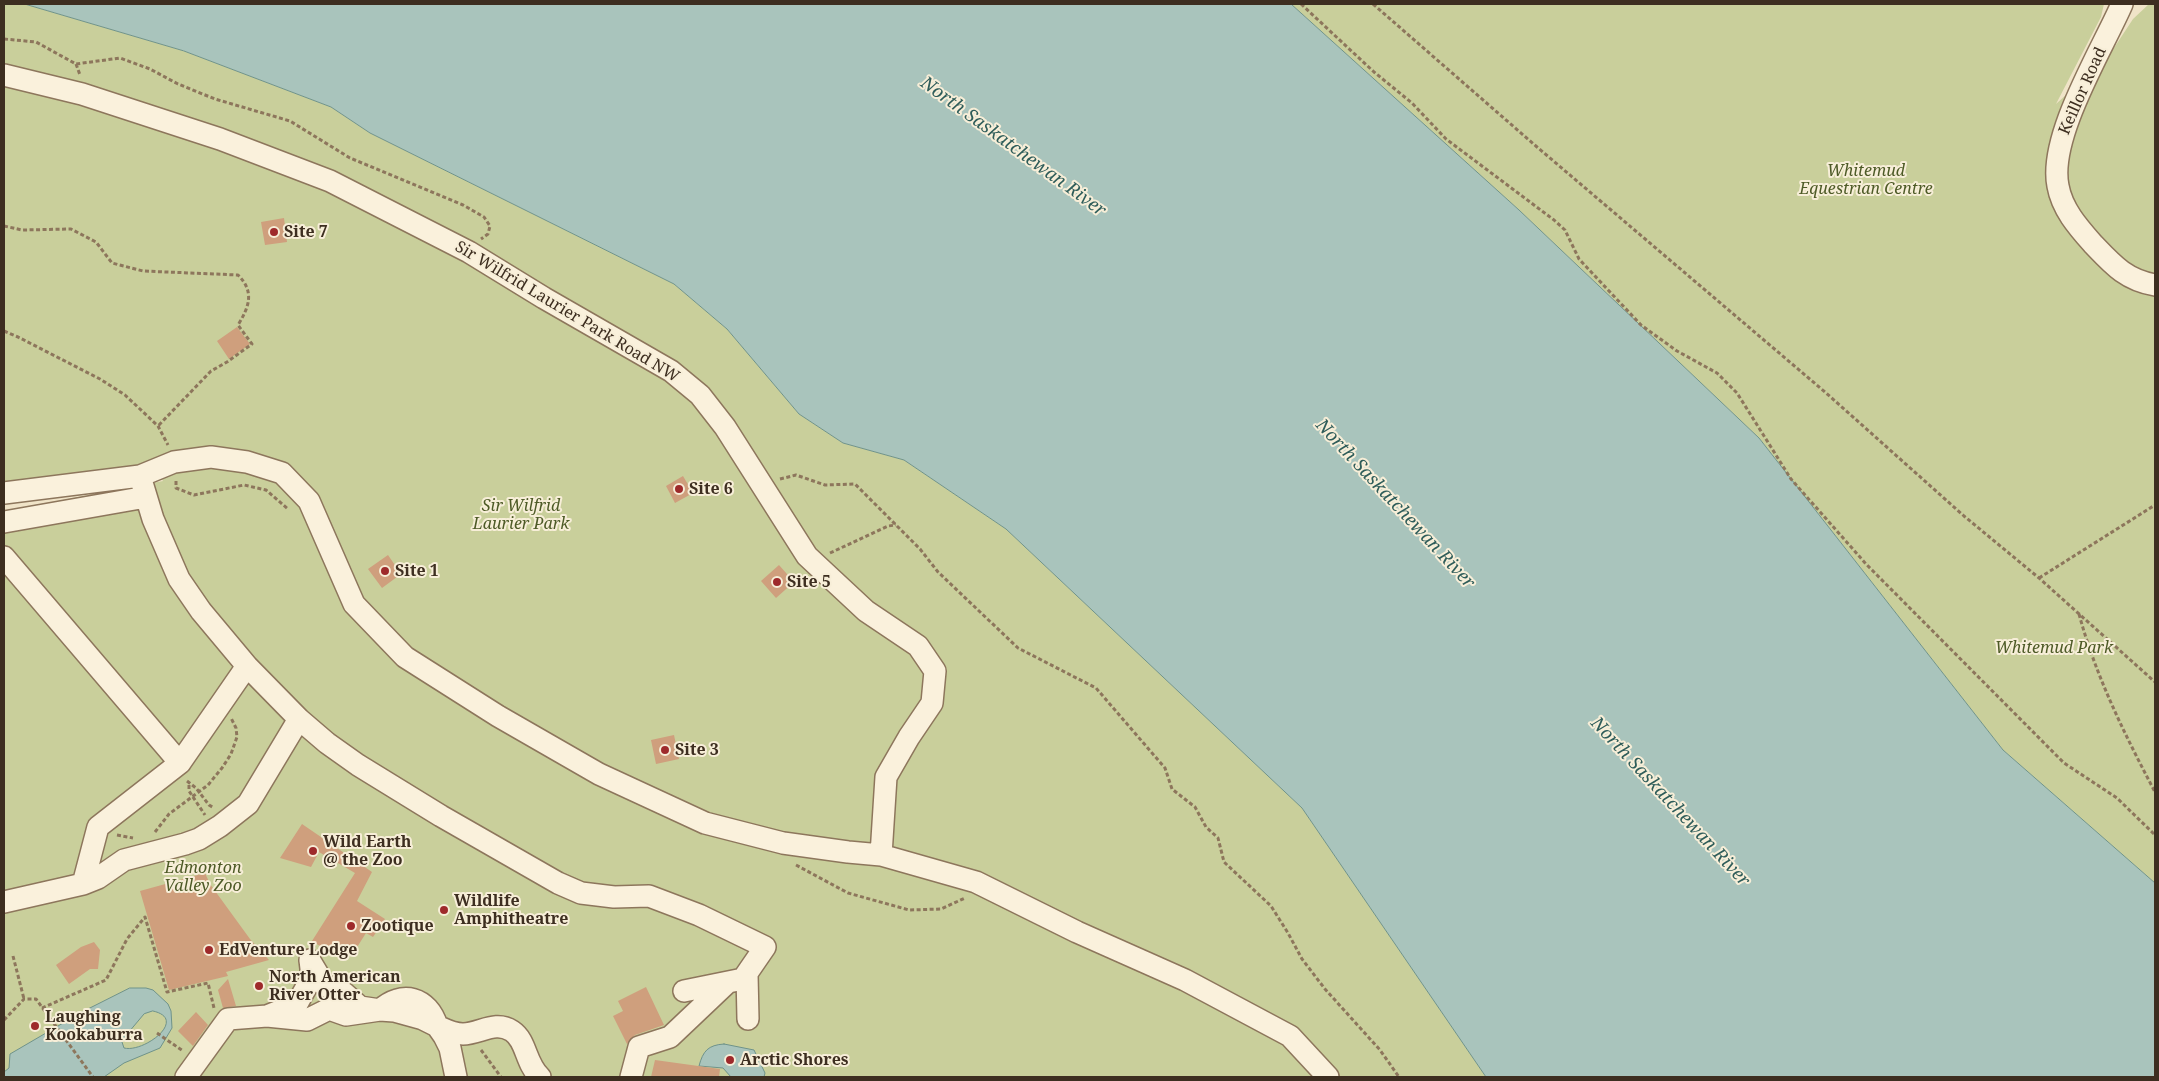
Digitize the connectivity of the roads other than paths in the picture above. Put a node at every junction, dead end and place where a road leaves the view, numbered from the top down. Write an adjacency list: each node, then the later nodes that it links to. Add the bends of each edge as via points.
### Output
1 (2122, 4): 3 (street, Keillor Road, via 2069,118 2059,153 2058,185 2064,206 2112,264 2128,277)
2 (4, 75): 12 (street, Sir Wilfrid Laurier Park Road NW, via 82,94 211,136 330,181 469,252 671,371 700,395 725,427 807,556 866,611 918,646 935,672 932,703 886,777)
3 (2155, 285)
4 (140, 476): 5 (street); 6 (street); 12 (street, via 174,462 211,457 248,462 282,473 309,501 354,604 406,657 498,716 599,774 705,823 783,842)
5 (4, 493)
6 (146, 497): 7 (street); 9 (street, via 152,519 179,579)
7 (4, 522)
8 (4, 557): 11 (street)
9 (247, 666): 10 (street); 11 (street)
10 (298, 719): 13 (street, via 251,800 239,812 199,839 124,860); 15 (street, via 358,764 558,883 581,893 614,897 649,896 695,913 765,947)
11 (180, 763): 13 (street, via 98,827)
12 (881, 855): 26 (street, via 976,882 1185,980 1290,1036)
13 (83, 884): 14 (street)
14 (4, 902)
15 (747, 974): 16 (street, via 743,979); 20 (street)
16 (727, 982): 17 (street); 25 (street, via 670,1037 638,1047)
17 (684, 991)
18 (380, 1010): 19 (street, via 346,1015 328,1009 307,1020); 19 (street, via 360,1007 344,993 325,986 310,960 312,976 298,1004); 21 (street, via 409,1014)
19 (267, 1016): 22 (street, via 228,1019)
20 (748, 1019)
21 (437, 1026): 23 (street, via 450,1048); 24 (street, via 468,1034 499,1026 513,1032 522,1042 530,1065)
22 (186, 1077)
23 (456, 1077)
24 (540, 1077)
25 (631, 1077)
26 (1328, 1077)

